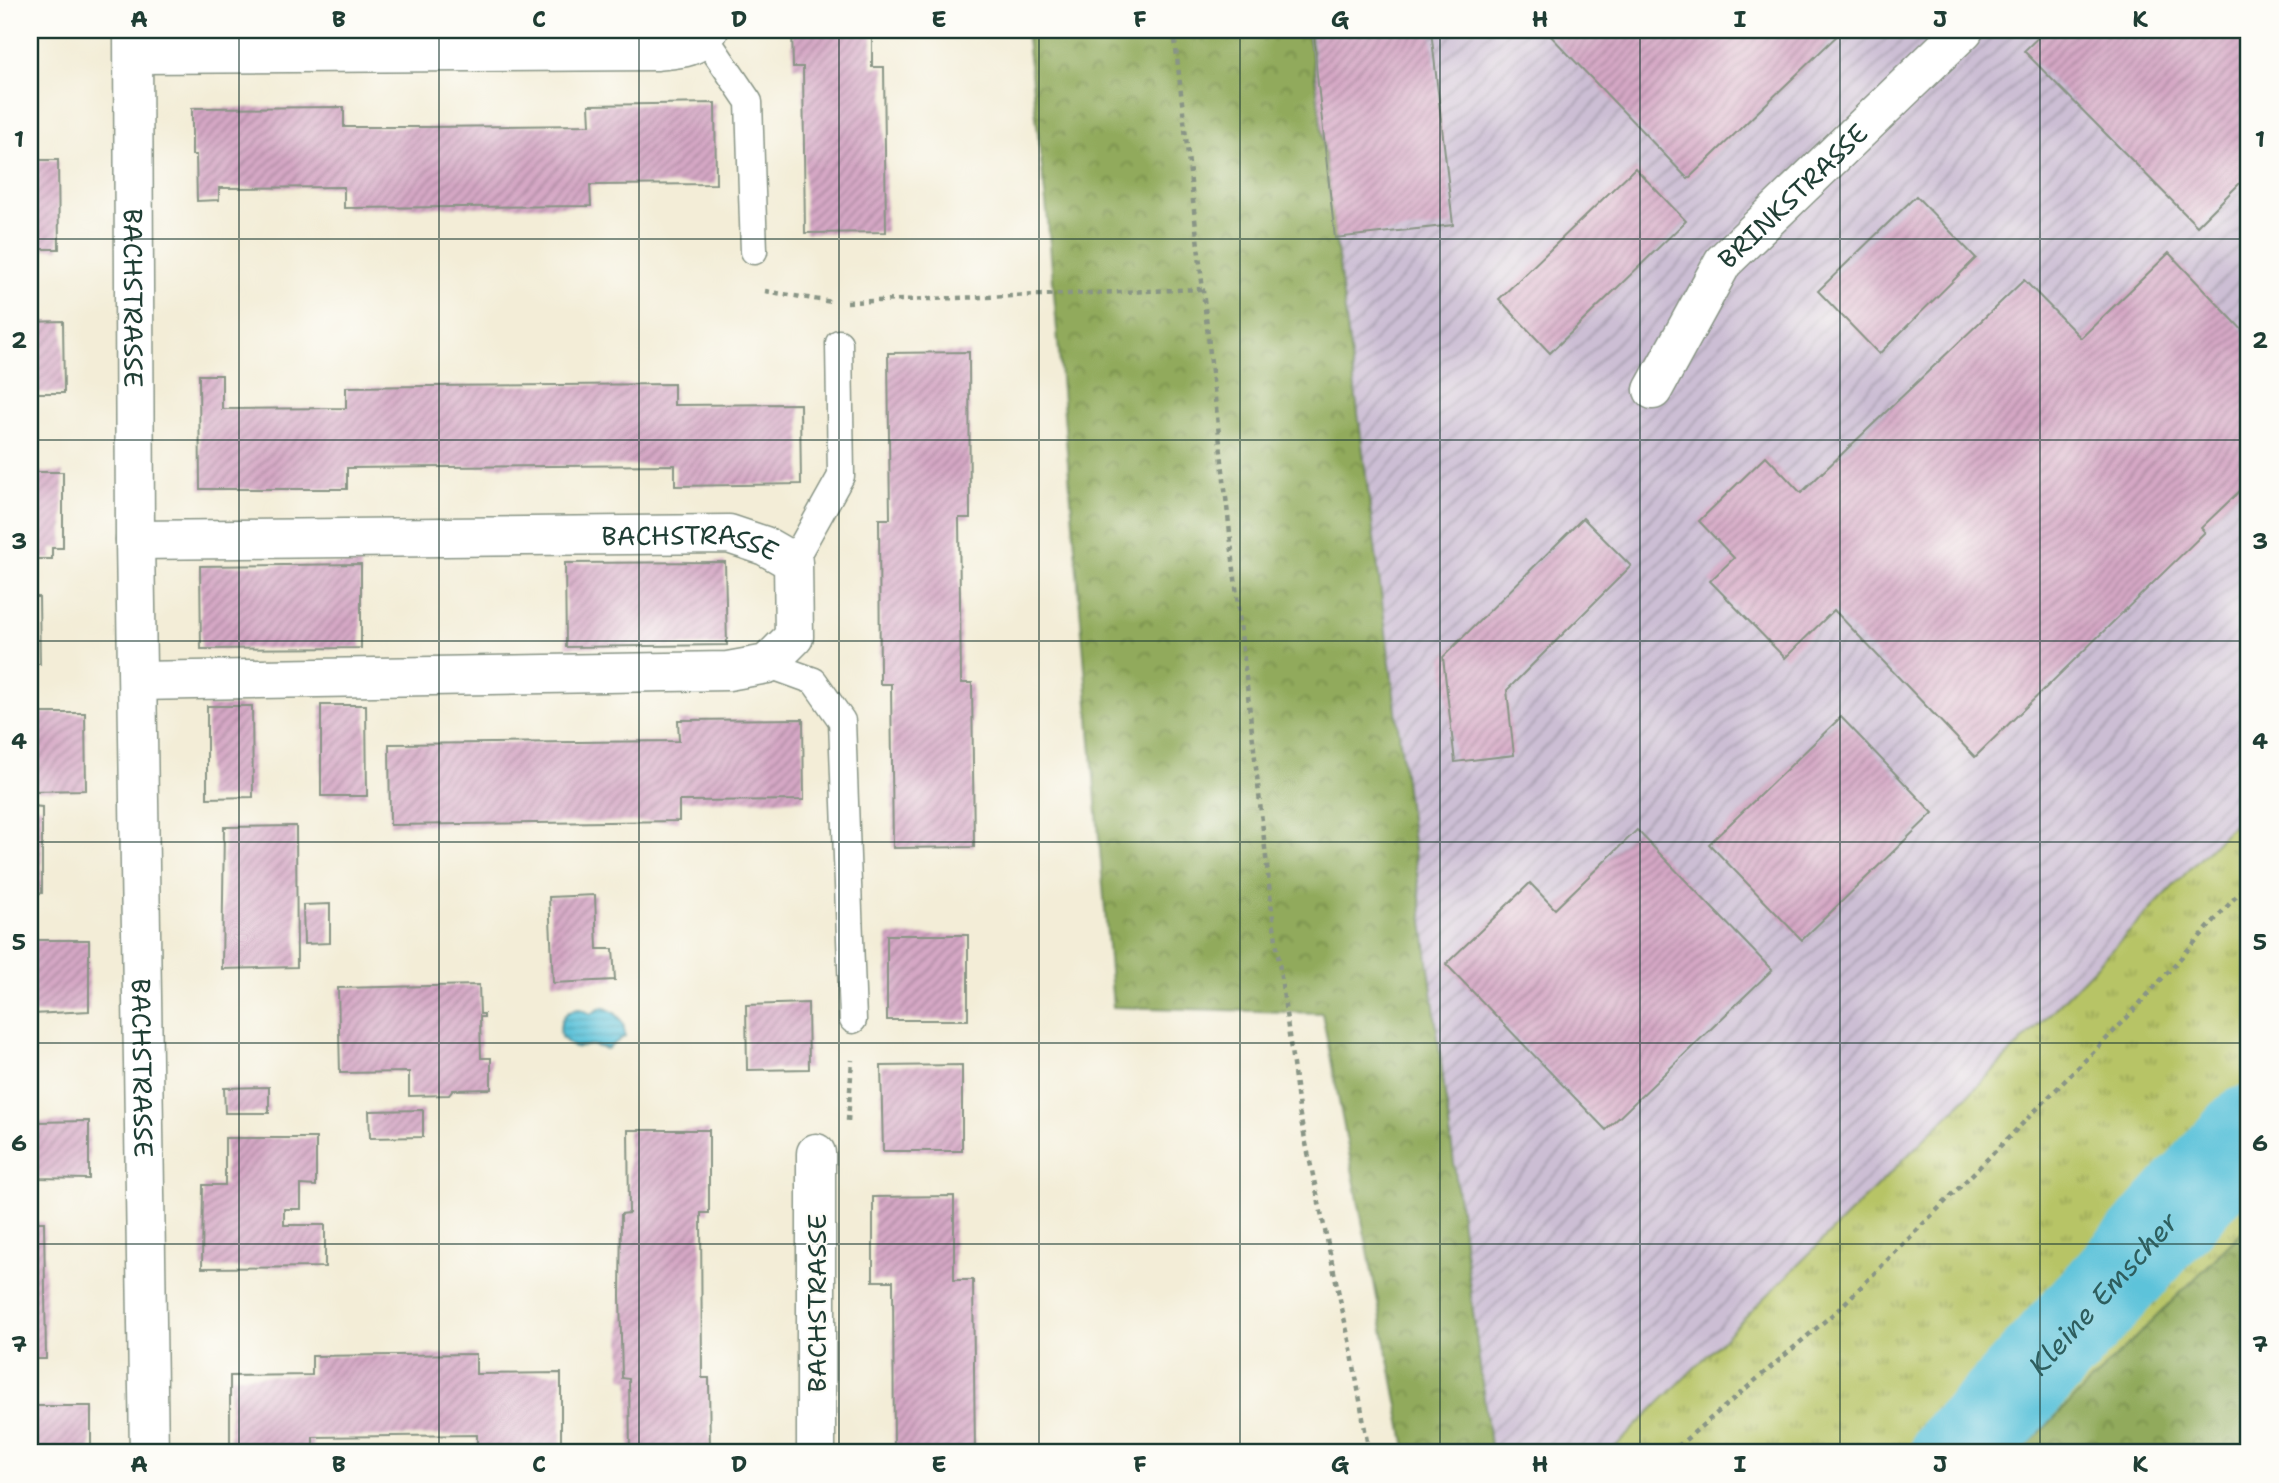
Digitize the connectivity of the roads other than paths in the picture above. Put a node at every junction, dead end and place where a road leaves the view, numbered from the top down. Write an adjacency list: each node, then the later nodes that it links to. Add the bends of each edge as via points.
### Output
1 (1965, 30): 6 (street, BRINKSTRASSE, via 1723,262)
2 (707, 34): 3 (street, BACHSTRASSE, via 688,47 656,51); 4 (lane, via 749,102)
3 (133, 42): 7 (street, BACHSTRASSE)
4 (754, 251)
5 (839, 343): 8 (lane, via 841,476)
6 (1653, 390)
7 (135, 540): 8 (street, BACHSTRASSE, via 729,534 765,545); 10 (street, BACHSTRASSE)
8 (793, 562): 9 (street, BACHSTRASSE, via 794,637)
9 (766, 664): 10 (street, via 728,671); 11 (lane, via 814,681 842,721)
10 (138, 681): 13 (street, BACHSTRASSE)
11 (853, 1020)
12 (816, 1153): 14 (street, BACHSTRASSE)
13 (149, 1453)
14 (816, 1453)

